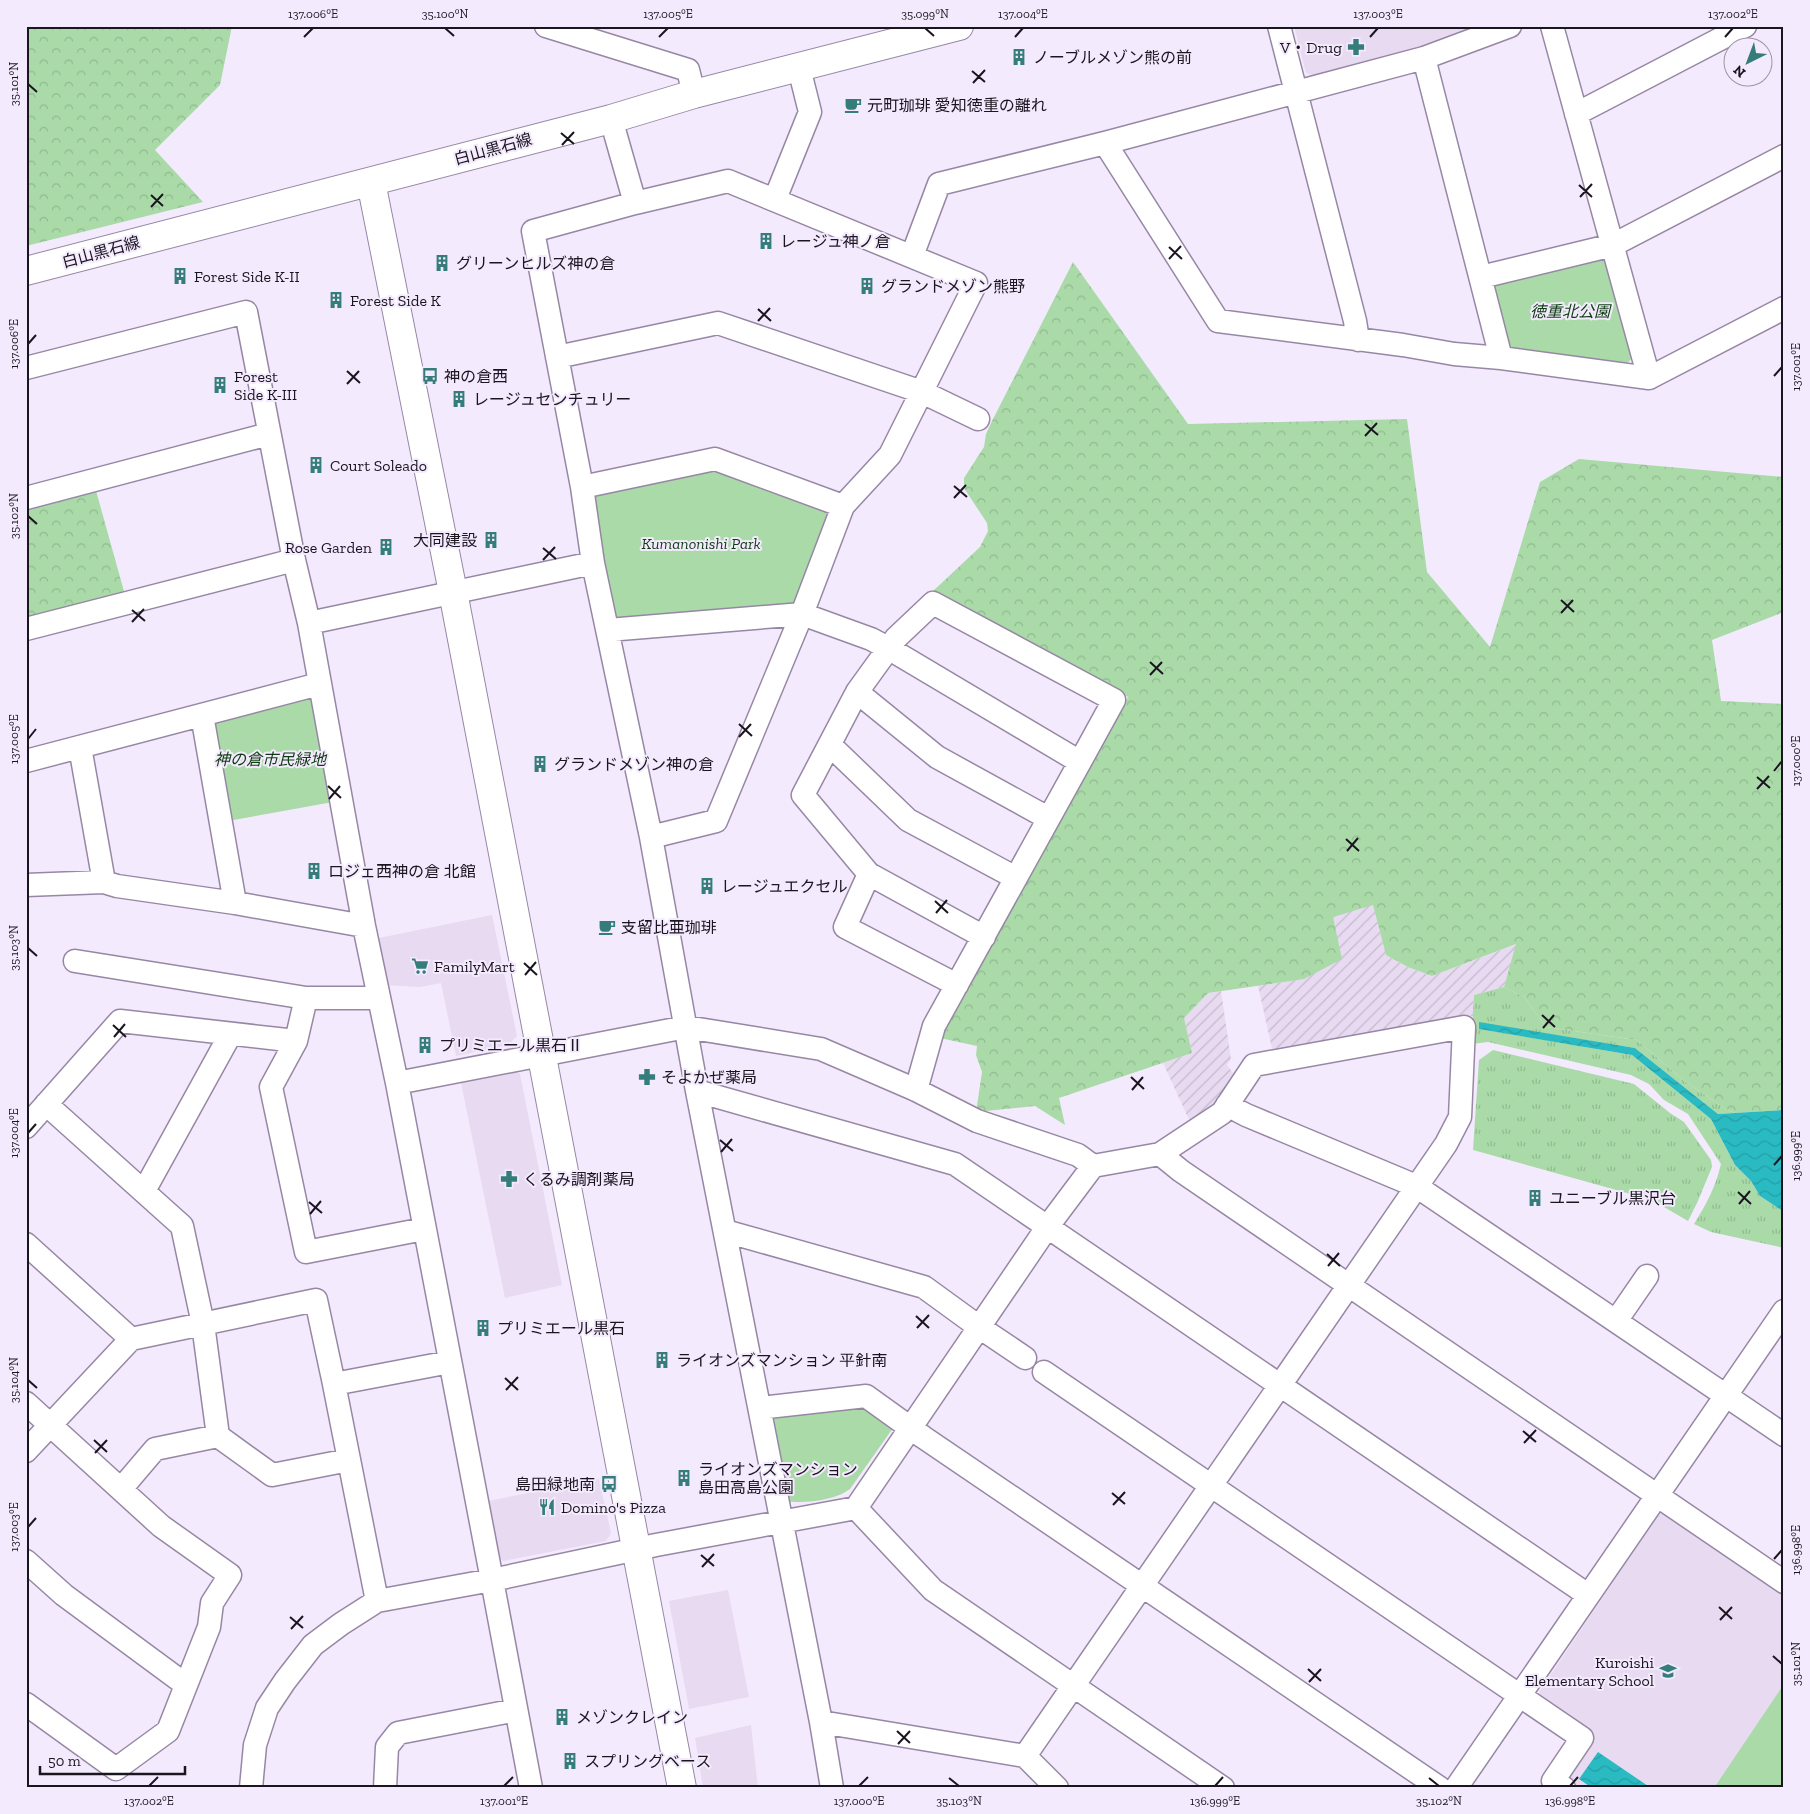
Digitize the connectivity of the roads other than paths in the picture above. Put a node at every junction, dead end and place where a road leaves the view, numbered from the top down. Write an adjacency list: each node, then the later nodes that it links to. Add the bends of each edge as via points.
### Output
1 (546, 26): 11 (street, via 688,70)
2 (959, 26): 7 (street, 白山黒石線)
3 (1279, 26): 10 (street)
4 (1510, 26): 8 (street)
5 (1552, 26): 12 (street)
6 (1744, 26): 12 (street)
7 (928, 30): 9 (street, 白山黒石線)
8 (1424, 58): 10 (street); 22 (street)
9 (799, 68): 11 (street, 白山黒石線); 17 (street, via 810,112)
10 (1295, 93): 14 (street); 24 (street)
11 (694, 94): 13 (street, 白山黒石線)
12 (1576, 114): 19 (street)
13 (611, 118): 16 (street, 白山黒石線); 18 (street)
14 (1105, 143): 20 (street, via 938,184); 24 (street, via 1218,321)
15 (1784, 156): 19 (street)
16 (371, 182): 21 (street, 白山黒石線); 37 (street)
17 (775, 199): 18 (street, via 728,181); 20 (street)
18 (635, 203): 25 (street, via 532,231)
19 (1612, 245): 22 (street); 28 (street)
20 (912, 256): 29 (street, via 976,283)
21 (26, 271)
22 (1481, 277): 26 (street)
23 (1784, 308): 28 (street)
24 (1358, 340): 26 (street)
25 (557, 357): 29 (street, via 718,322); 32 (street)
26 (1502, 358): 28 (street)
27 (26, 368): 31 (street, via 246,312)
28 (1648, 378)
29 (922, 392): 30 (street); 34 (street, via 890,454)
30 (978, 418)
31 (269, 434): 33 (street); 35 (street)
32 (582, 487): 34 (street, via 715,460); 36 (street)
33 (26, 498)
34 (843, 506): 38 (street)
35 (294, 560): 39 (street); 40 (street)
36 (594, 563): 37 (street); 41 (street)
37 (453, 592): 39 (street); 66 (street)
38 (802, 614): 41 (street); 42 (street); 51 (street, via 716,821)
39 (309, 623): 43 (street)
40 (26, 629)
41 (608, 630): 51 (street)
42 (888, 648): 44 (street); 49 (street); 49 (street, via 933,603 1114,700)
43 (319, 684): 45 (street); 57 (street)
44 (857, 692): 46 (street); 50 (street, via 937,757)
45 (202, 715): 47 (street); 56 (street)
46 (830, 745): 52 (street, via 803,795); 53 (street, via 908,820)
47 (80, 747): 48 (street); 54 (street)
48 (26, 761)
49 (1080, 762): 50 (street)
50 (1048, 818): 53 (street)
51 (651, 837): 63 (street)
52 (869, 874): 58 (street); 60 (street, via 845,927)
53 (1016, 878): 58 (street)
54 (104, 882): 55 (street); 56 (street)
55 (26, 885)
56 (235, 903): 57 (street)
57 (364, 926): 62 (street)
58 (984, 937): 60 (street)
59 (75, 961): 61 (street)
60 (957, 985): 68 (street, via 934,1026)
61 (306, 998): 62 (street); 65 (street)
62 (378, 998): 67 (street)
63 (686, 1027): 66 (street); 68 (street, via 821,1049); 69 (street)
64 (230, 1035): 65 (street); 70 (street, via 120,1021); 76 (street)
65 (296, 1041): 78 (street, via 271,1087 306,1252)
66 (541, 1055): 67 (street); 107 (street)
67 (396, 1083): 78 (street)
68 (916, 1090): 74 (street, via 977,1121 1078,1155)
69 (697, 1091): 77 (street, via 955,1164); 79 (street)
70 (46, 1104): 72 (street); 76 (street)
71 (1227, 1105): 73 (street, via 1222,1113); 75 (street); 75 (street, via 1254,1065 1464,1027 1460,1118)
72 (26, 1126)
73 (1160, 1154): 74 (street); 82 (street)
74 (1093, 1166): 77 (street)
75 (1416, 1186): 82 (street); 84 (street)
76 (144, 1191): 85 (street, via 182,1226)
77 (1048, 1226): 86 (street); 92 (street)
78 (424, 1229): 89 (street)
79 (725, 1230): 86 (street, via 924,1287); 95 (street)
80 (26, 1244): 87 (street)
81 (1647, 1276): 84 (street)
82 (1349, 1286): 92 (street); 104 (street)
83 (1784, 1311): 93 (street)
84 (1616, 1321): 93 (street)
85 (203, 1324): 87 (street); 91 (street, via 316,1300); 99 (street)
86 (979, 1327): 88 (street); 97 (street)
87 (131, 1339): 96 (street)
88 (1025, 1358)
89 (450, 1362): 91 (street); 109 (street)
90 (1044, 1372): 102 (street)
91 (334, 1384): 101 (street)
92 (1279, 1386): 102 (street); 112 (street)
93 (1726, 1396): 98 (street); 104 (street)
94 (26, 1403): 96 (street)
95 (760, 1408): 97 (street, via 866,1396); 106 (street)
96 (50, 1425): 100 (street); 103 (street)
97 (911, 1429): 105 (street); 111 (street)
98 (1784, 1435)
99 (218, 1436): 101 (street, via 272,1475); 103 (street, via 155,1449)
100 (26, 1451)
101 (349, 1460): 113 (street)
102 (1210, 1486): 111 (street); 116 (street)
103 (121, 1489): 114 (street, via 161,1526 230,1575 212,1603 209,1627)
104 (1657, 1495): 110 (street); 112 (street)
105 (856, 1508): 106 (street); 115 (street, via 933,1590)
106 (782, 1522): 107 (street); 119 (street)
107 (636, 1551): 109 (street); 124 (street)
108 (26, 1561): 114 (street, via 64,1595)
109 (492, 1580): 113 (street); 118 (street)
110 (1784, 1582)
111 (1142, 1586): 115 (street); 128 (street)
112 (1588, 1595): 116 (street)
113 (377, 1601): 121 (street, via 313,1645 285,1681 267,1708 255,1745)
114 (186, 1685): 117 (street, via 168,1731 116,1769)
115 (1073, 1686): 120 (street); 127 (street)
116 (1520, 1695): 129 (street); 130 (street, via 1582,1738 1553,1781)
117 (26, 1704)
118 (516, 1710): 122 (street, via 398,1733 386,1747); 123 (street)
119 (821, 1722): 120 (street); 125 (street)
120 (1025, 1756): 126 (street)
121 (251, 1788)
122 (385, 1788)
123 (531, 1788)
124 (682, 1788)
125 (832, 1788)
126 (1057, 1788)
127 (1223, 1788)
128 (1440, 1788)
129 (1456, 1788)
130 (1564, 1788)

